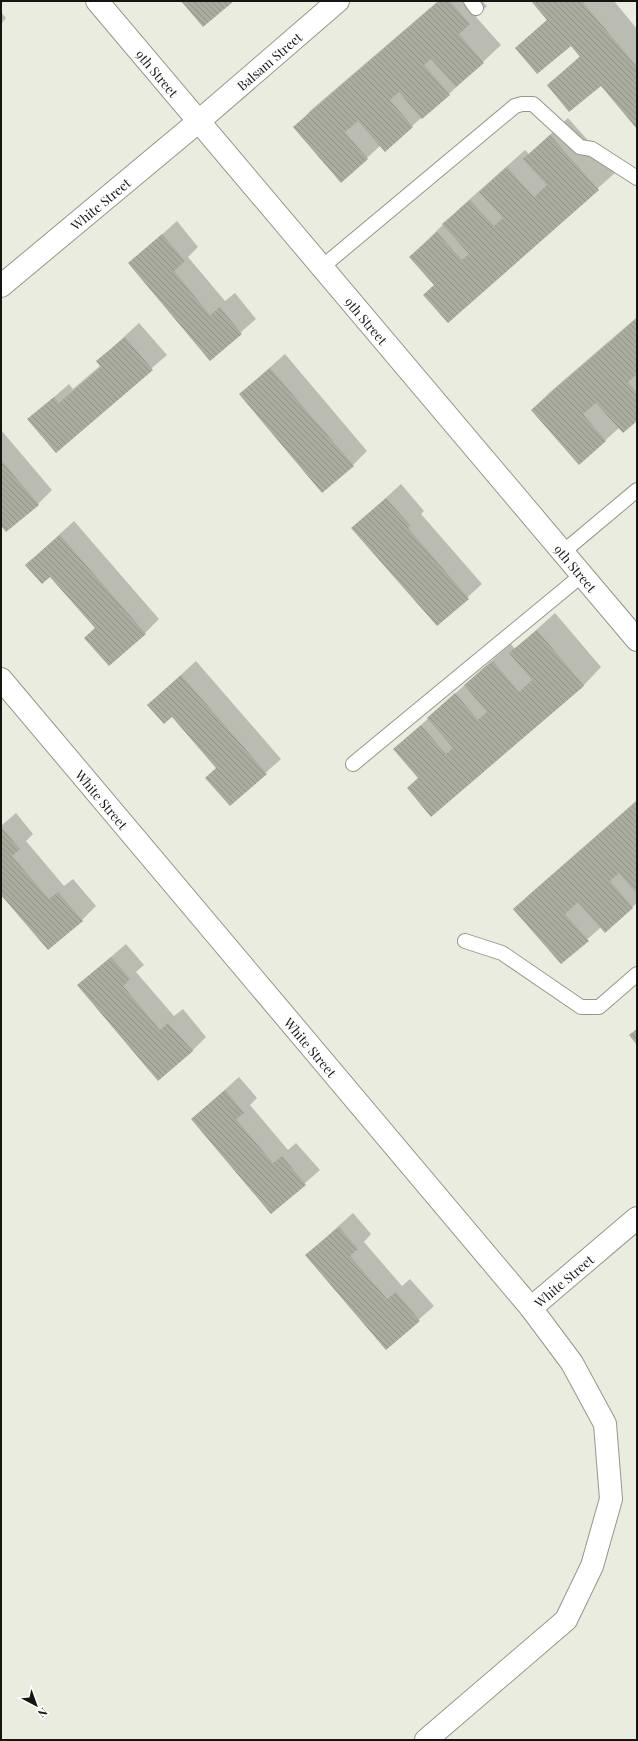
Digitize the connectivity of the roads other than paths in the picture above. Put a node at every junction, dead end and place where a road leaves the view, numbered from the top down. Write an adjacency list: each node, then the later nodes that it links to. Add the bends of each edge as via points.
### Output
1 (97, 1): 3 (street, 9th Street)
2 (338, 1): 3 (street, Balsam Street)
3 (199, 121): 5 (street, 9th Street); 6 (street, White Street)
4 (637, 178): 5 (lane, via 592,149 580,147 533,104 522,104 515,106)
5 (322, 267): 8 (street, 9th Street)
6 (1, 286)
7 (637, 490): 8 (lane)
8 (563, 552): 9 (street, 9th Street)
9 (582, 574): 10 (street, 9th Street); 12 (lane)
10 (637, 640)
11 (1, 679): 16 (street, White Street)
12 (353, 764)
13 (465, 941): 14 (lane, via 502,953 581,1007 599,1007)
14 (637, 974)
15 (637, 1218): 16 (street, White Street)
16 (531, 1308): 17 (street, via 572,1363 605,1424 611,1499 592,1566 566,1620)
17 (426, 1740)

